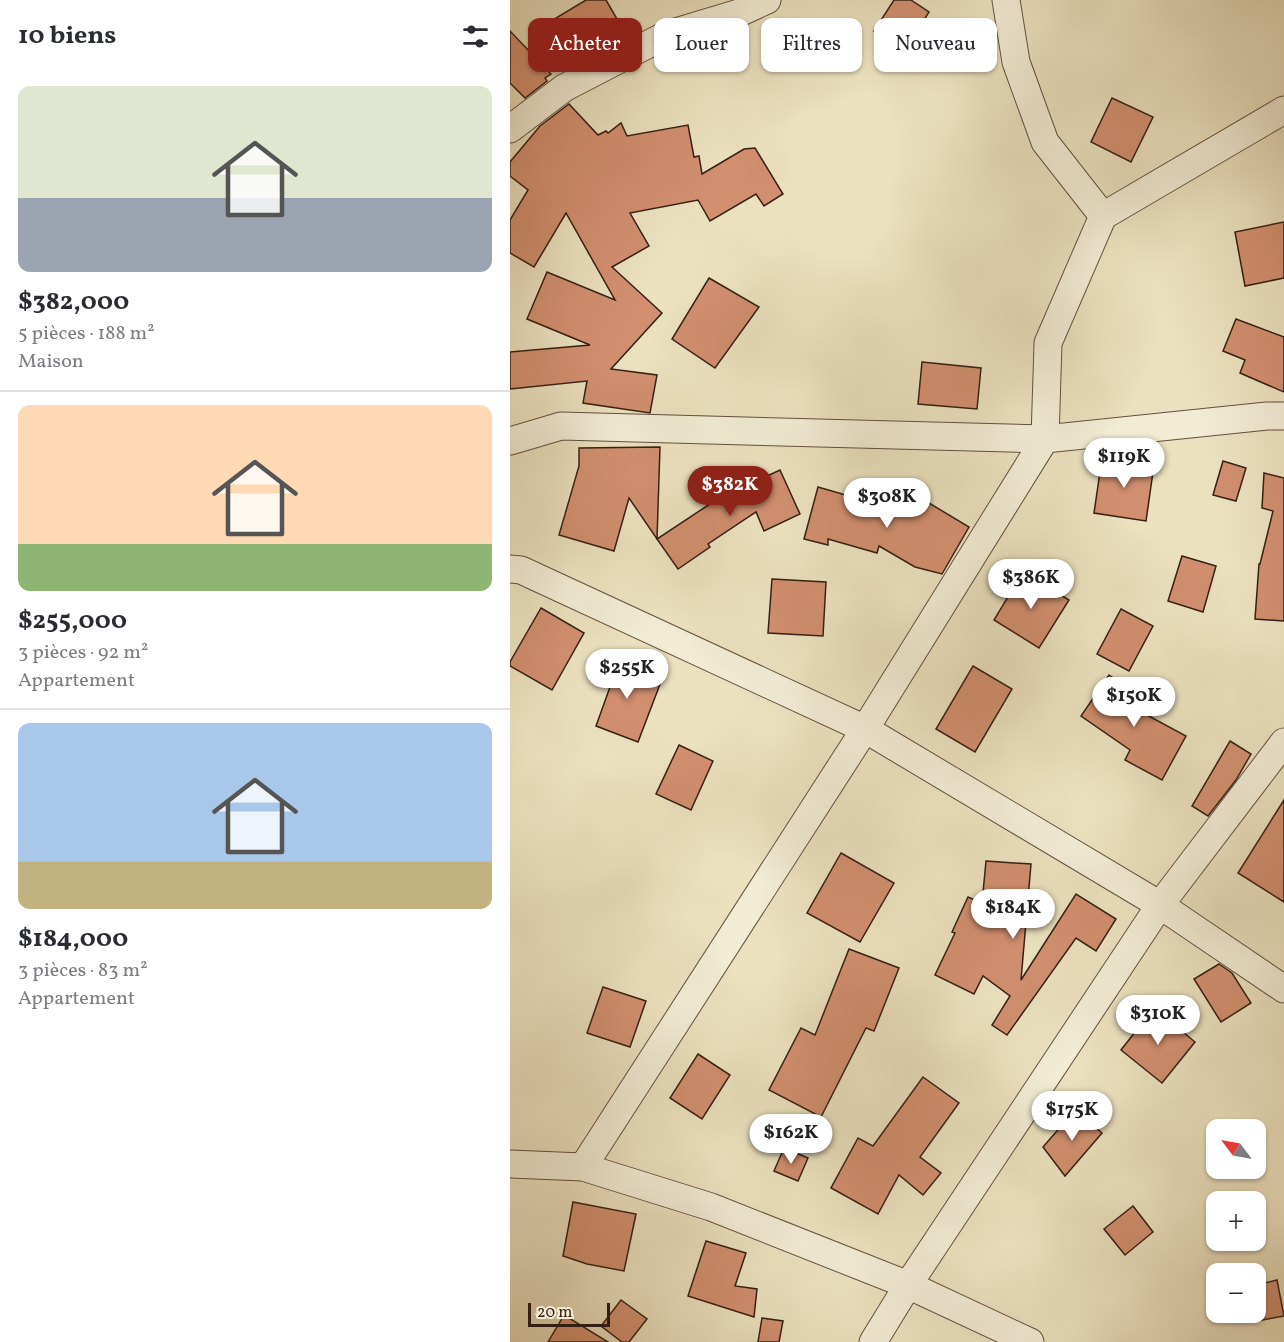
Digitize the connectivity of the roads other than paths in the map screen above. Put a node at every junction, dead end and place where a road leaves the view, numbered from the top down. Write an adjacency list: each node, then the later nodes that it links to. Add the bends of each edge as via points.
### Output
1 (767, 0): 4 (street, via 739,13 666,34 564,88)
2 (1006, 0): 5 (street, via 1016,62 1045,142)
3 (1284, 110): 5 (street)
4 (510, 129)
5 (1103, 216): 7 (street, via 1048,343)
6 (1284, 416): 7 (street)
7 (1045, 439): 8 (street, via 561,426); 10 (street)
8 (510, 441)
9 (510, 569): 10 (street, via 521,570)
10 (865, 729): 12 (street); 15 (street)
11 (1284, 742): 12 (street)
12 (1160, 905): 13 (street); 16 (street)
13 (1284, 989)
14 (510, 1164): 15 (street)
15 (583, 1167): 16 (street, via 711,1207)
16 (908, 1285): 17 (street); 18 (street)
17 (873, 1342)
18 (1030, 1342)

